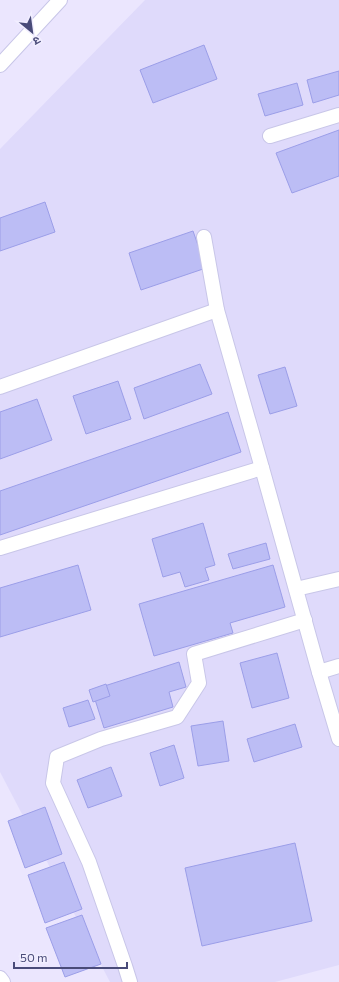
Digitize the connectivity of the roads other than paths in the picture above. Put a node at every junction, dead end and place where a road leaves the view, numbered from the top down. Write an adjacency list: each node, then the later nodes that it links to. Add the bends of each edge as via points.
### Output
1 (60, 0): 2 (street)
2 (0, 65)
3 (339, 115): 4 (street)
4 (270, 136)
5 (204, 237): 6 (street)
6 (217, 310): 7 (street); 8 (street)
7 (0, 387)
8 (262, 468): 9 (street); 11 (street)
9 (0, 548)
10 (339, 579): 11 (street)
11 (296, 589): 12 (street)
12 (305, 620): 14 (street); 18 (street, via 194,654 199,683 177,717 101,739 57,757 54,783 89,862)
13 (339, 666): 14 (street)
14 (319, 672): 15 (street)
15 (339, 739)
16 (0, 978): 17 (street)
17 (3, 982)
18 (130, 982)

